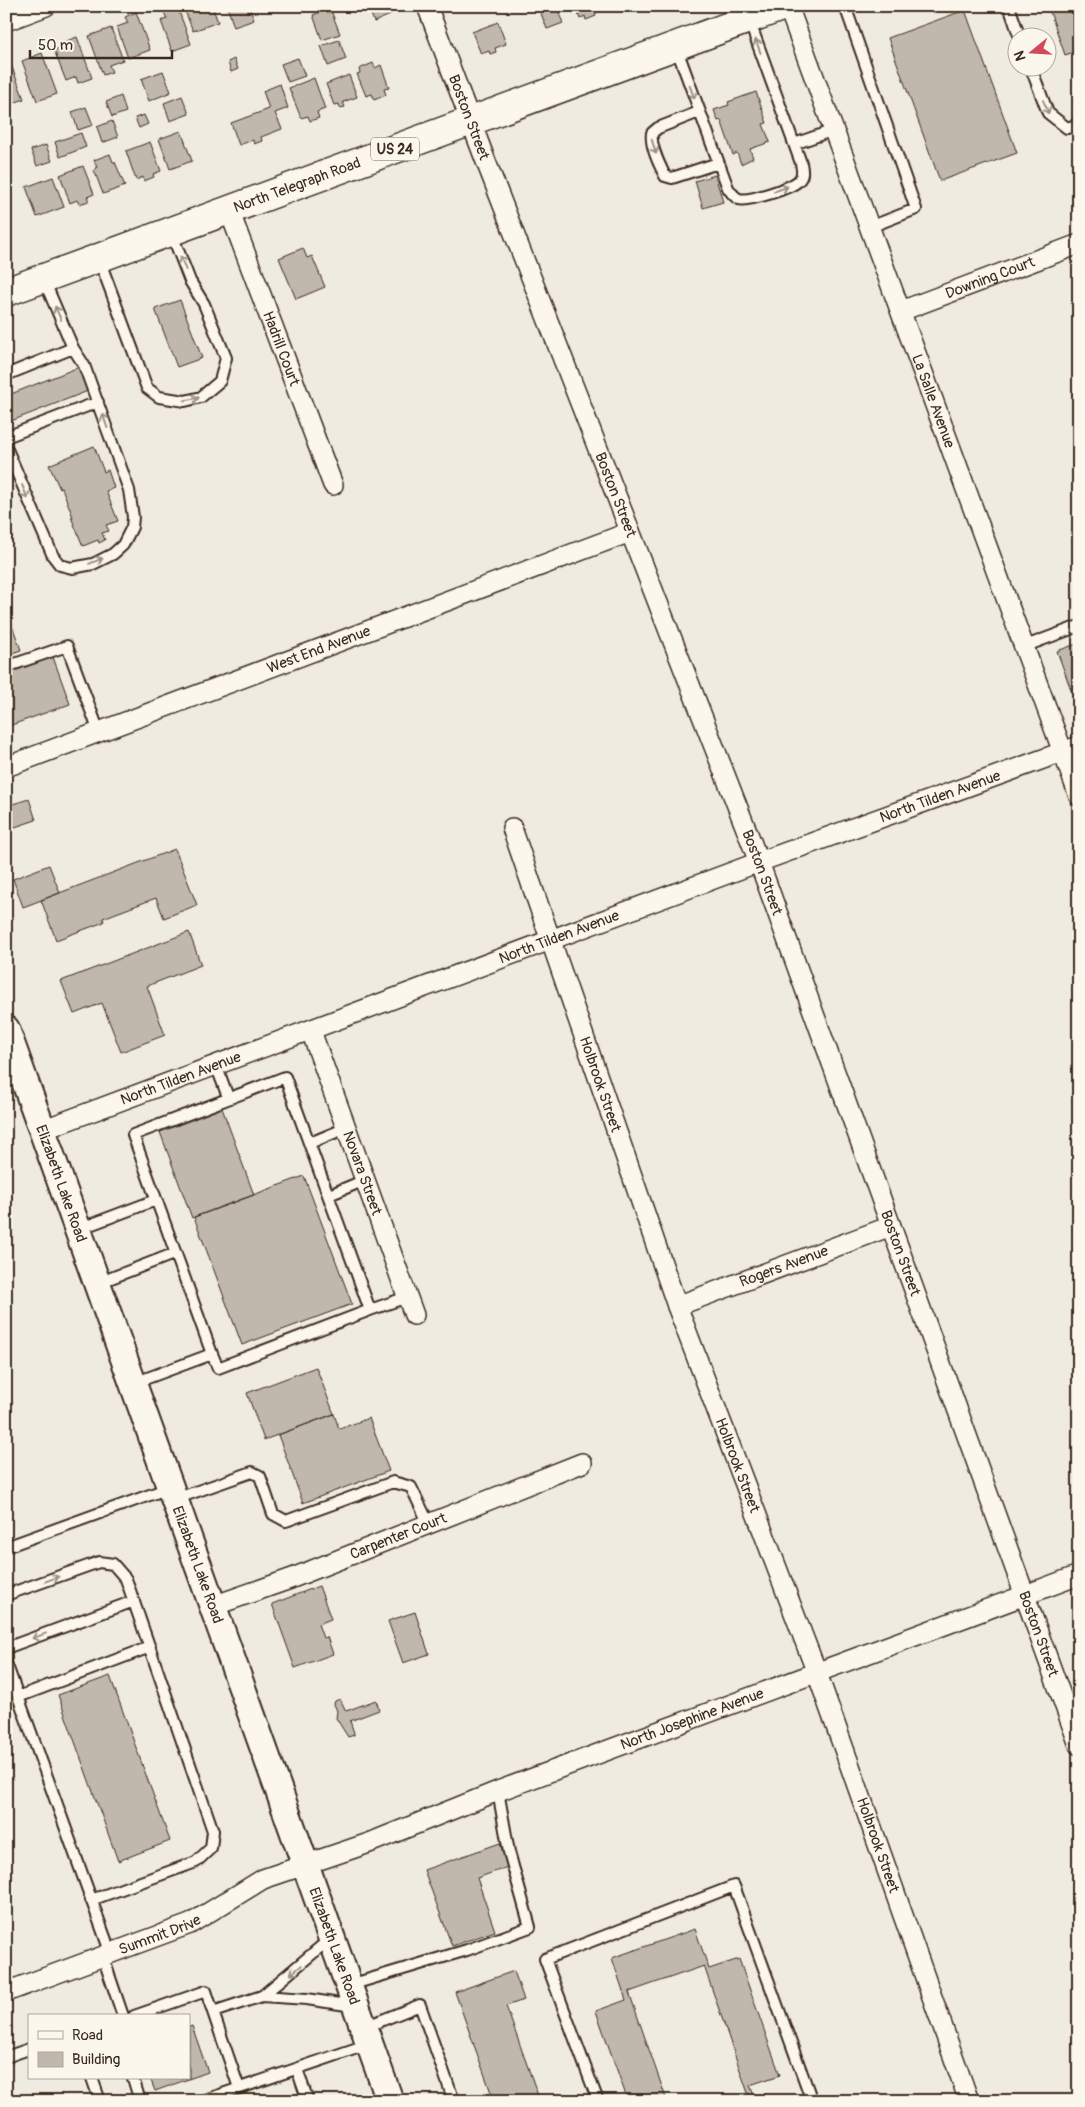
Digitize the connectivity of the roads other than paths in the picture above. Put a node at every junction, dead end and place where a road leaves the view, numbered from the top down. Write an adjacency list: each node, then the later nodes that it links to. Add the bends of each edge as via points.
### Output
1 (46, 6): 8 (street)
2 (427, 6): 13 (street, Boston Street)
3 (784, 6): 7 (main road, North Telegraph Road / US 24)
4 (788, 6): 15 (street, La Salle Avenue)
5 (845, 6): 19 (lane, via 916,209)
6 (1009, 6): 9 (lane)
7 (748, 20): 10 (main road, North Telegraph Road / US 24); 16 (lane, one-way to 7)
8 (6, 21)
9 (1017, 28)
10 (676, 46): 12 (lane, one-way to 12); 13 (main road, North Telegraph Road / US 24)
11 (1035, 78): 14 (lane, one-way to 14, via 1048,113 1068,128)
12 (699, 112): 17 (lane); 17 (lane, one-way to 17, via 652,133 651,140 661,170 672,178)
13 (470, 122): 18 (main road, North Telegraph Road / US 24); 32 (street, Boston Street)
14 (1079, 124)
15 (834, 130): 16 (lane); 19 (street, La Salle Avenue)
16 (794, 144): 17 (lane, one-way to 16, via 733,195 749,200 800,180 802,168)
17 (718, 163)
18 (229, 210): 20 (main road, North Telegraph Road / US 24); 31 (street, Hadrill Court)
19 (870, 227): 25 (street, La Salle Avenue)
20 (171, 231): 22 (main road, North Telegraph Road / US 24); 22 (lane, one-way to 20, via 147,388 159,397 185,401 201,397 220,381 226,358)
21 (1079, 244): 25 (street, Downing Court)
22 (98, 258): 23 (main road, North Telegraph Road / US 24)
23 (43, 278): 24 (main road, North Telegraph Road / US 24); 26 (lane, one-way to 23)
24 (6, 292)
25 (901, 311): 34 (street, La Salle Avenue)
26 (73, 348): 27 (lane); 28 (lane, via 84,365)
27 (6, 375)
28 (98, 402): 29 (lane); 30 (lane, one-way to 28, via 52,556 60,565 72,568 93,564 123,545 132,528 133,517 129,490)
29 (6, 437)
30 (6, 447)
31 (333, 485)
32 (630, 532): 36 (street, West End Avenue); 41 (street, Boston Street)
33 (1079, 626): 34 (lane)
34 (1023, 647): 37 (street, La Salle Avenue)
35 (6, 667): 36 (lane, via 67,646)
36 (99, 732): 38 (street, West End Avenue)
37 (1071, 749): 39 (street, La Salle Avenue); 41 (street, North Tilden Avenue)
38 (6, 767)
39 (1079, 796)
40 (512, 828): 42 (street, Holbrook Street)
41 (760, 862): 42 (street, North Tilden Avenue); 53 (street, Boston Street)
42 (552, 940): 44 (street, North Tilden Avenue); 58 (street, Holbrook Street)
43 (6, 1029): 48 (main road, Elizabeth Lake Road)
44 (311, 1030): 45 (street, North Tilden Avenue); 47 (street, Novara Street)
45 (216, 1065): 46 (lane); 48 (street, North Tilden Avenue)
46 (228, 1097): 49 (lane, via 285,1076); 52 (lane, via 132,1135)
47 (346, 1128): 49 (lane); 50 (street, Novara Street)
48 (42, 1130): 54 (main road, Elizabeth Lake Road)
49 (310, 1143): 51 (lane)
50 (365, 1180): 51 (lane); 57 (street, Novara Street)
51 (329, 1195): 59 (lane)
52 (156, 1200): 54 (lane); 55 (lane)
53 (891, 1226): 58 (street, Rogers Avenue); 69 (street, Boston Street)
54 (78, 1229): 56 (main road, Elizabeth Lake Road)
55 (176, 1253): 56 (lane); 61 (lane)
56 (97, 1283): 62 (main road, Elizabeth Lake Road)
57 (407, 1297): 59 (lane); 60 (street, Novara Street)
58 (677, 1306): 75 (street, Holbrook Street)
59 (370, 1310): 61 (lane, via 218,1368)
60 (414, 1315)
61 (212, 1354): 62 (lane)
62 (133, 1384): 64 (main road, Elizabeth Lake Road)
63 (582, 1463): 65 (street, Carpenter Court)
64 (172, 1493): 65 (lane, via 252,1472 260,1476 273,1514 286,1521 393,1482 411,1488); 66 (lane); 71 (main road, Elizabeth Lake Road)
65 (429, 1524): 71 (street, Carpenter Court)
66 (6, 1547)
67 (1079, 1575): 69 (street, North Josephine Avenue)
68 (6, 1595): 70 (lane, one-way to 70, via 99,1562 113,1564 126,1578)
69 (1024, 1595): 75 (street, North Josephine Avenue); 77 (street, Boston Street)
70 (134, 1601): 72 (lane); 73 (lane, one-way to 73)
71 (213, 1606): 79 (main road, Elizabeth Lake Road)
72 (150, 1647): 76 (lane); 80 (lane, via 213,1831 211,1848 196,1862)
73 (6, 1648)
74 (6, 1663): 76 (lane)
75 (817, 1673): 78 (street, North Josephine Avenue); 103 (street, Holbrook Street)
76 (18, 1697): 80 (lane)
77 (1079, 1745)
78 (498, 1791): 79 (street, North Josephine Avenue, via 369,1843); 88 (lane, via 509,1852 530,1926 467,1950)
79 (306, 1864): 81 (main road, Elizabeth Lake Road); 82 (street, Summit Drive, via 263,1879 190,1924)
80 (91, 1900): 82 (lane)
81 (332, 1938): 84 (lane, one-way to 84); 88 (main road, Elizabeth Lake Road)
82 (107, 1955): 83 (street, Summit Drive); 86 (lane)
83 (6, 1992)
84 (262, 1996): 85 (lane); 88 (lane, via 307,1999)
85 (213, 2012): 87 (lane, via 206,1991); 94 (lane)
86 (122, 2014)
87 (140, 2014)
88 (360, 2016): 91 (lane); 99 (main road, Elizabeth Lake Road); 100 (lane, via 420,2005)
89 (28, 2049): 90 (lane)
90 (6, 2057)
91 (297, 2069): 94 (lane); 98 (lane)
92 (93, 2080): 95 (lane)
93 (134, 2080): 96 (lane)
94 (239, 2088): 97 (lane)
95 (100, 2101)
96 (140, 2101)
97 (202, 2101)
98 (308, 2101)
99 (390, 2101)
100 (454, 2101)
101 (598, 2101): 102 (lane, via 545,1959 734,1886)
102 (812, 2101)
103 (969, 2101)

